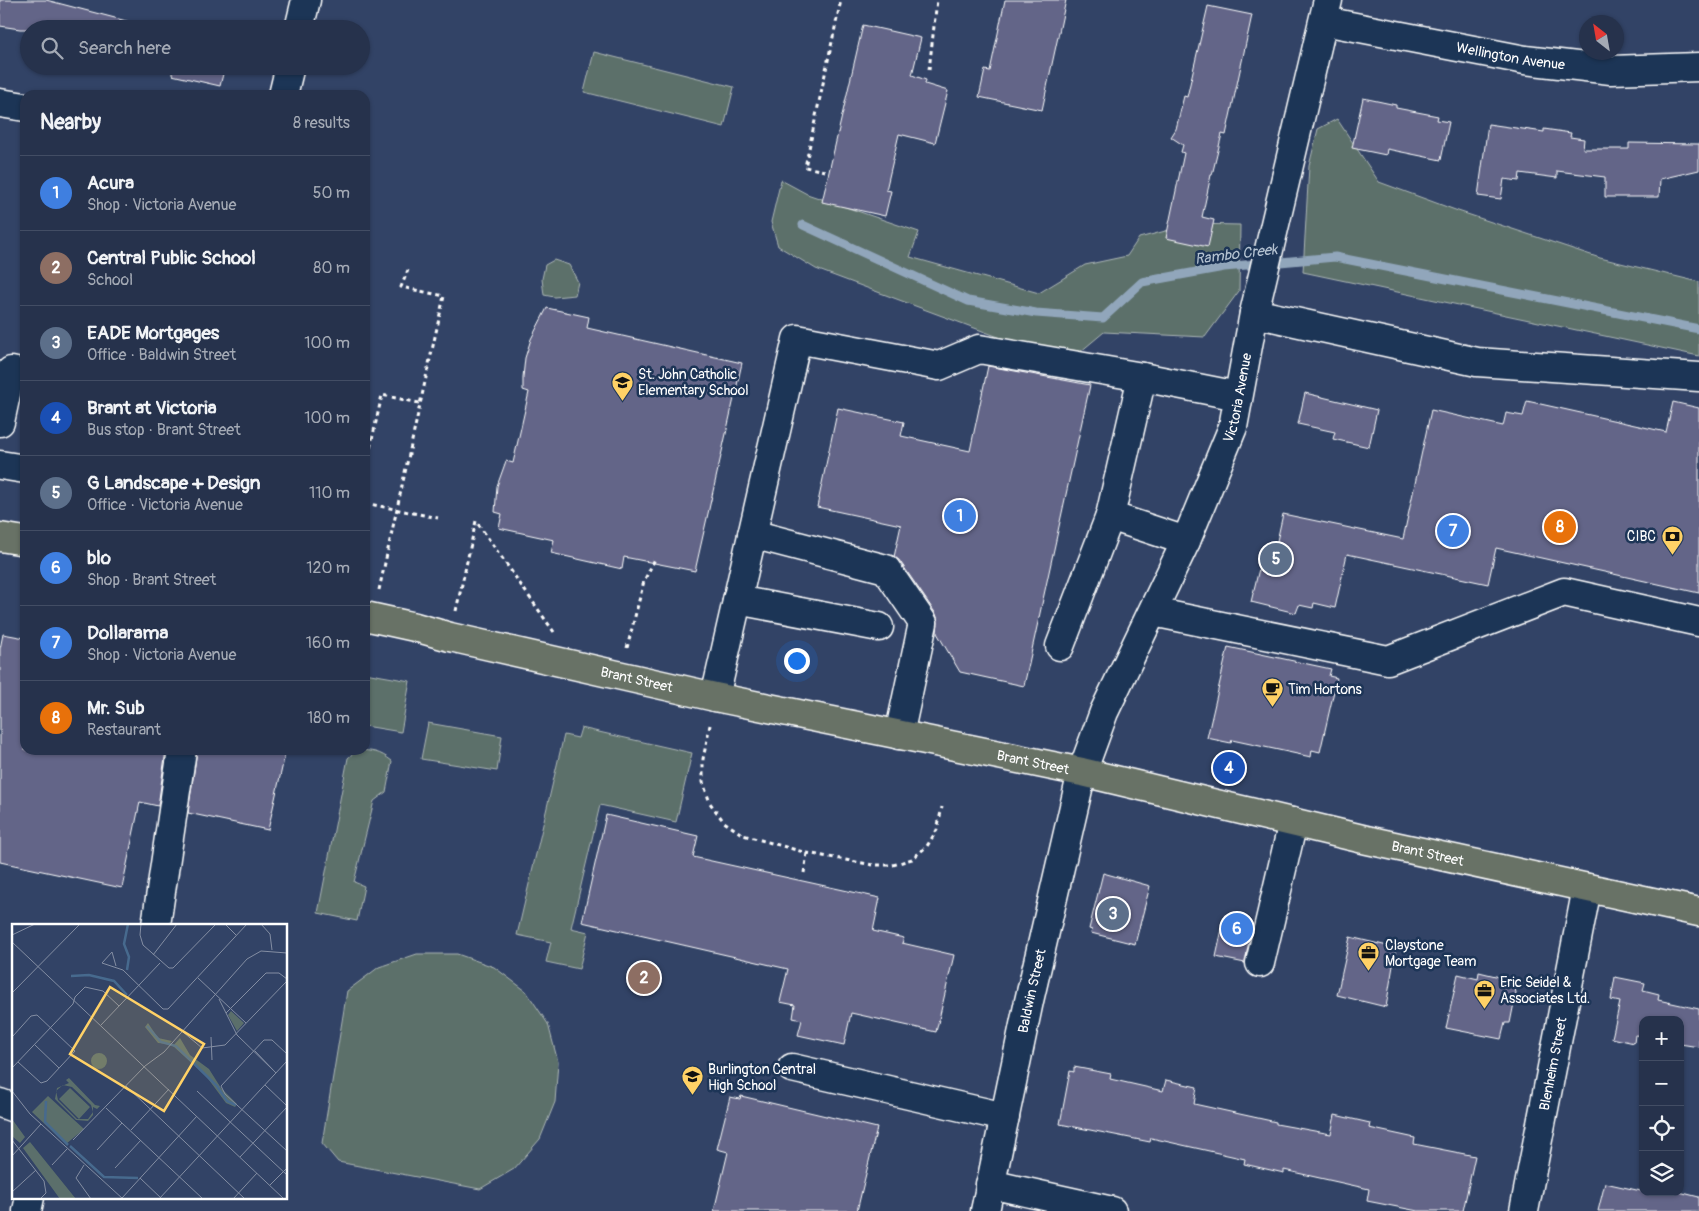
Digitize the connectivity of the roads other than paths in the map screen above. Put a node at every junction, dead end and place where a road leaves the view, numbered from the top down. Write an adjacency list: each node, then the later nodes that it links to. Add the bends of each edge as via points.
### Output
1 (306, 0): 3 (street)
2 (1326, 10): 4 (street, Wellington Avenue, via 1544,62 1611,70); 9 (street, Victoria Avenue)
3 (301, 20)
4 (1699, 67)
5 (288, 75): 6 (street)
6 (284, 90)
7 (0, 103): 8 (street)
8 (20, 107)
9 (1256, 303): 12 (street, via 1477,362); 13 (street, Victoria Avenue)
10 (20, 373): 14 (street, via 11,371)
11 (1142, 377): 13 (street); 17 (street); 18 (street, via 979,349 939,366 798,339)
12 (1699, 377)
13 (1238, 396): 21 (street, Victoria Avenue, via 1233,427)
14 (10, 406)
15 (0, 464): 16 (street)
16 (20, 468)
17 (1110, 516): 21 (street); 27 (street)
18 (752, 534): 22 (street); 29 (street, via 886,569 923,623)
19 (0, 536): 20 (main road)
20 (20, 540)
21 (1186, 541): 23 (street, Victoria Avenue)
22 (737, 600): 26 (street); 28 (street)
23 (1153, 612): 25 (street, via 1388,660 1564,592); 31 (street, Victoria Avenue, via 1104,712)
24 (370, 617): 28 (main road, Brant Street)
25 (1699, 622)
26 (879, 627)
27 (1060, 646)
28 (715, 698): 29 (main road, Brant Street)
29 (899, 735): 31 (main road, Brant Street)
30 (181, 755): 35 (street)
31 (1082, 772): 32 (main road, Brant Street); 40 (street, Baldwin Street)
32 (1292, 822): 33 (main road, Brant Street); 36 (street)
33 (1587, 888): 34 (main road, Brant Street); 46 (street, Blenheim Street)
34 (1699, 912)
35 (156, 924)
36 (1260, 963)
37 (792, 1068): 40 (street)
38 (0, 1103): 39 (street)
39 (12, 1107)
40 (1005, 1118): 41 (street, Baldwin Street)
41 (990, 1184): 44 (street, Baldwin Street); 45 (street)
42 (30, 1198): 43 (street)
43 (27, 1211)
44 (985, 1211)
45 (1112, 1211)
46 (1524, 1211)

